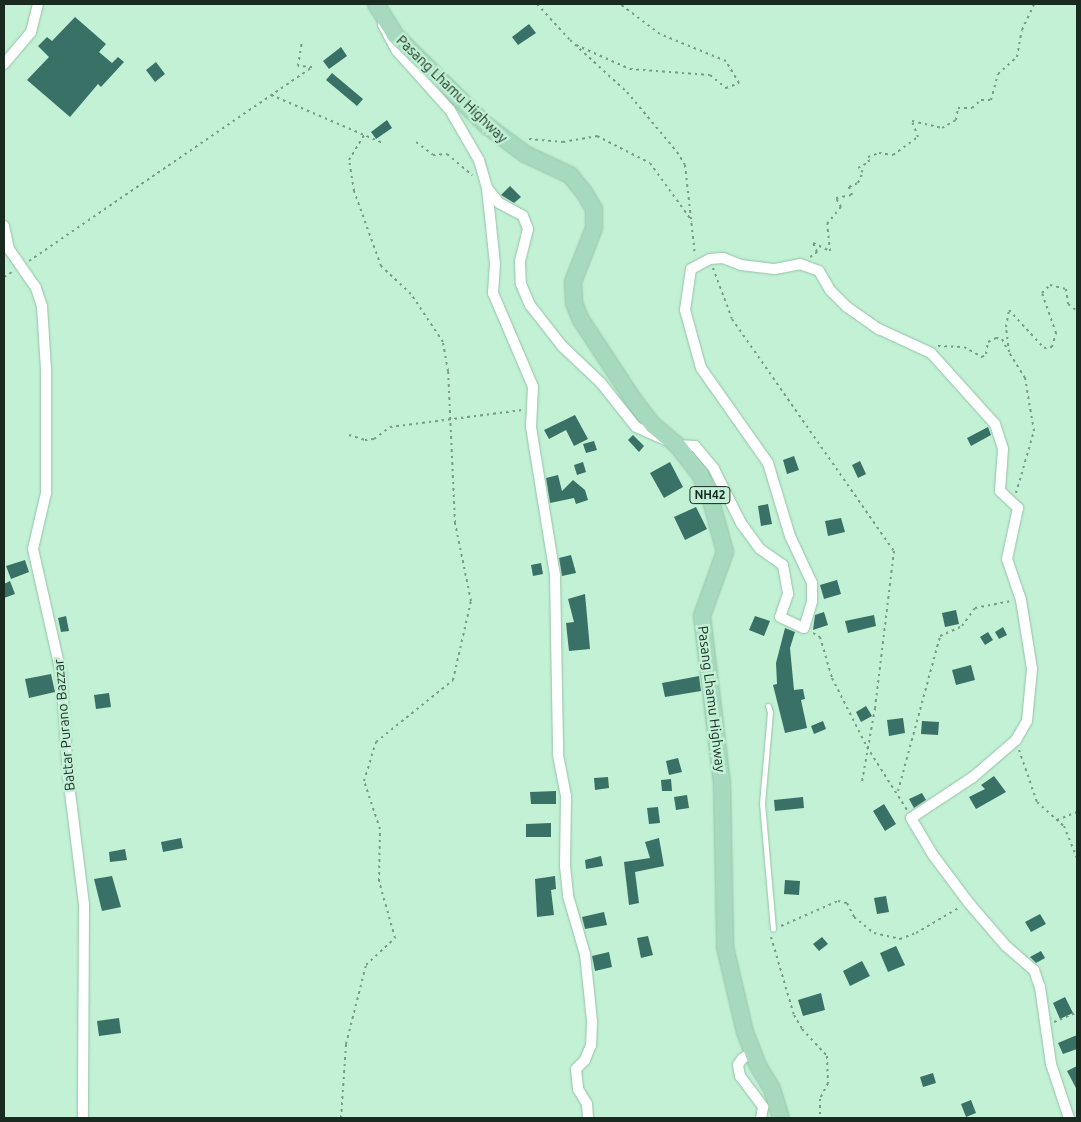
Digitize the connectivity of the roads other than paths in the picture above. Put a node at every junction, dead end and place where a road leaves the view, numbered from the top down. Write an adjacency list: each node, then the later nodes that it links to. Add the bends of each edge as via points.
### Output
1 (38, 4): 3 (street, via 31,32)
2 (378, 8): 4 (street, via 388,39 450,110 479,160); 6 (main road, Pasang Lhamu Highway / NH42, via 395,35 508,143 570,175 594,209 594,228 573,282 574,303 592,340 635,402 653,425)
3 (4, 64)
4 (487, 188): 6 (street, via 499,203 522,216 528,229 520,261 521,284 530,305 562,346 601,384 636,427); 11 (street, via 495,264 493,293 533,387 530,408 549,552 555,575 558,755 566,796 565,866 568,896 585,954 592,1021 591,1045 585,1060 576,1069 578,1089 587,1104)
5 (4, 226): 10 (street, Battar Purano Bazzar, via 9,249 36,288 42,306 46,360 46,493 32,549 61,672 68,776 84,905)
6 (677, 444): 9 (main road, Pasang Lhamu Highway / NH42, via 700,474 710,497 725,552 702,616 722,784 725,947); 14 (street, via 694,446 714,469 741,523 760,550 783,565 788,594 780,617 804,628 812,601 812,583 790,536 768,463 700,368 691,340 685,310 691,269 710,259 775,269 800,264 819,271 830,290 847,307 879,328 931,353 995,424 1003,449 1000,491 1018,508 1006,558 1021,600 1032,669 1027,721 1016,740 973,777 911,818 933,855 968,902 1006,946 1034,970 1040,987 1051,1064)
7 (768, 706): 8 (lane, via 762,803)
8 (773, 929)
9 (752, 1052): 12 (street, via 738,1065 740,1076 763,1107); 13 (main road, Pasang Lhamu Highway / NH42, via 772,1088)
10 (83, 1118)
11 (588, 1118)
12 (761, 1118)
13 (781, 1118)
14 (1069, 1118)

